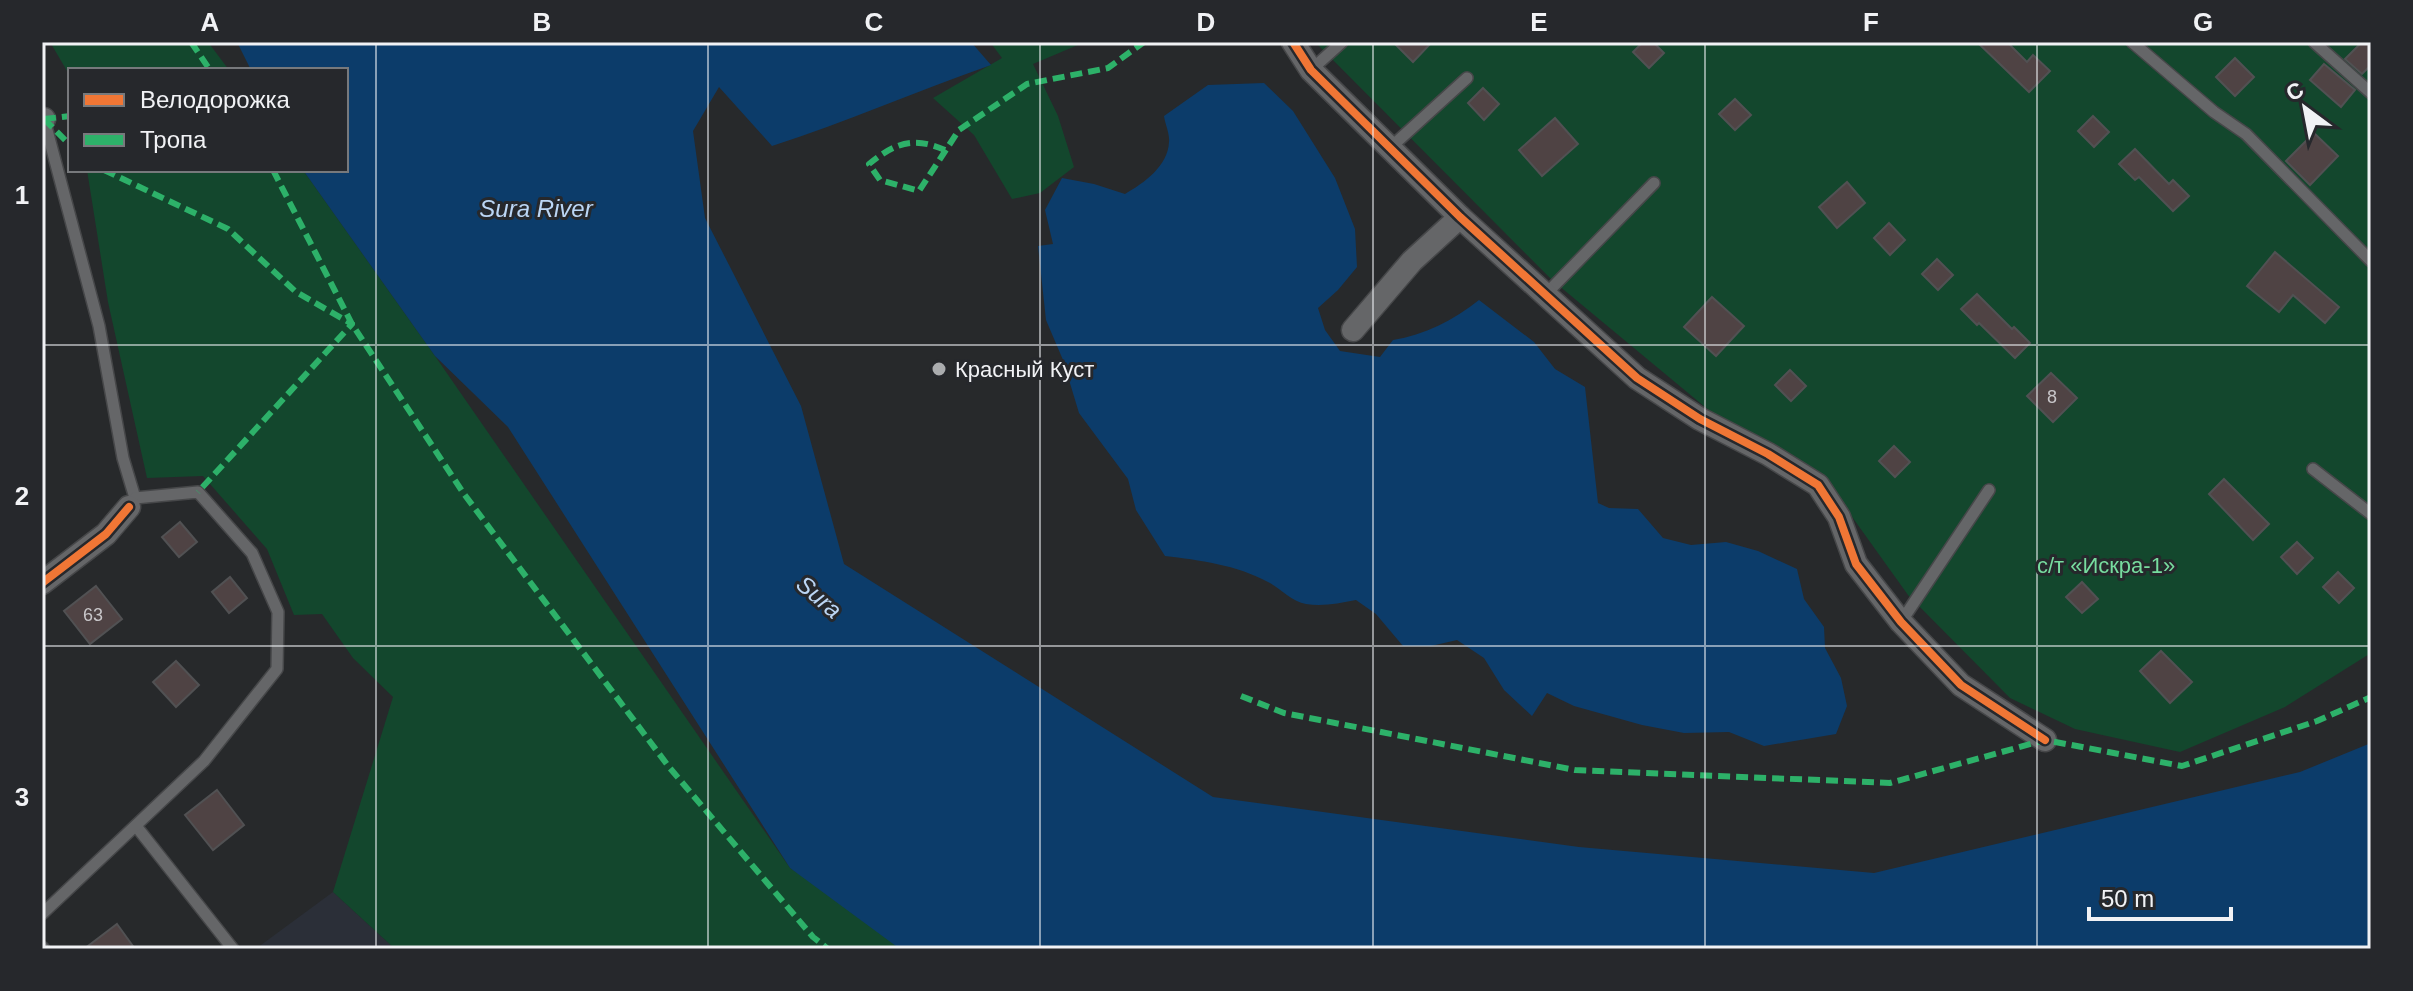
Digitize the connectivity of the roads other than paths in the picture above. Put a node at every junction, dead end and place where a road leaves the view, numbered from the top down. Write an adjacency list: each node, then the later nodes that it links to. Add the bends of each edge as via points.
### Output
1 (1293, 42): 5 (street)
2 (1342, 42): 5 (lane)
3 (2132, 42): 12 (lane, via 2246,134)
4 (2314, 42): 7 (lane)
5 (1311, 70): 9 (street)
6 (1467, 78): 9 (lane)
7 (2371, 93)
8 (43, 119): 17 (lane, via 99,326)
9 (1390, 148): 11 (street)
10 (1654, 183): 13 (lane)
11 (1460, 217): 13 (street); 14 (street, via 1412,261)
12 (2371, 261)
13 (1545, 295): 20 (street, via 1637,378 1818,485 1839,517 1856,564)
14 (1353, 330)
15 (2313, 469): 18 (lane)
16 (1989, 490): 20 (lane)
17 (132, 503): 19 (street, via 106,534); 22 (lane, via 198,492 252,553 278,612 277,669 204,761)
18 (2371, 514)
19 (42, 583)
20 (1901, 622): 21 (street, via 1961,685)
21 (2045, 740)
22 (136, 826): 23 (lane); 24 (lane)
23 (42, 914)
24 (233, 949)

